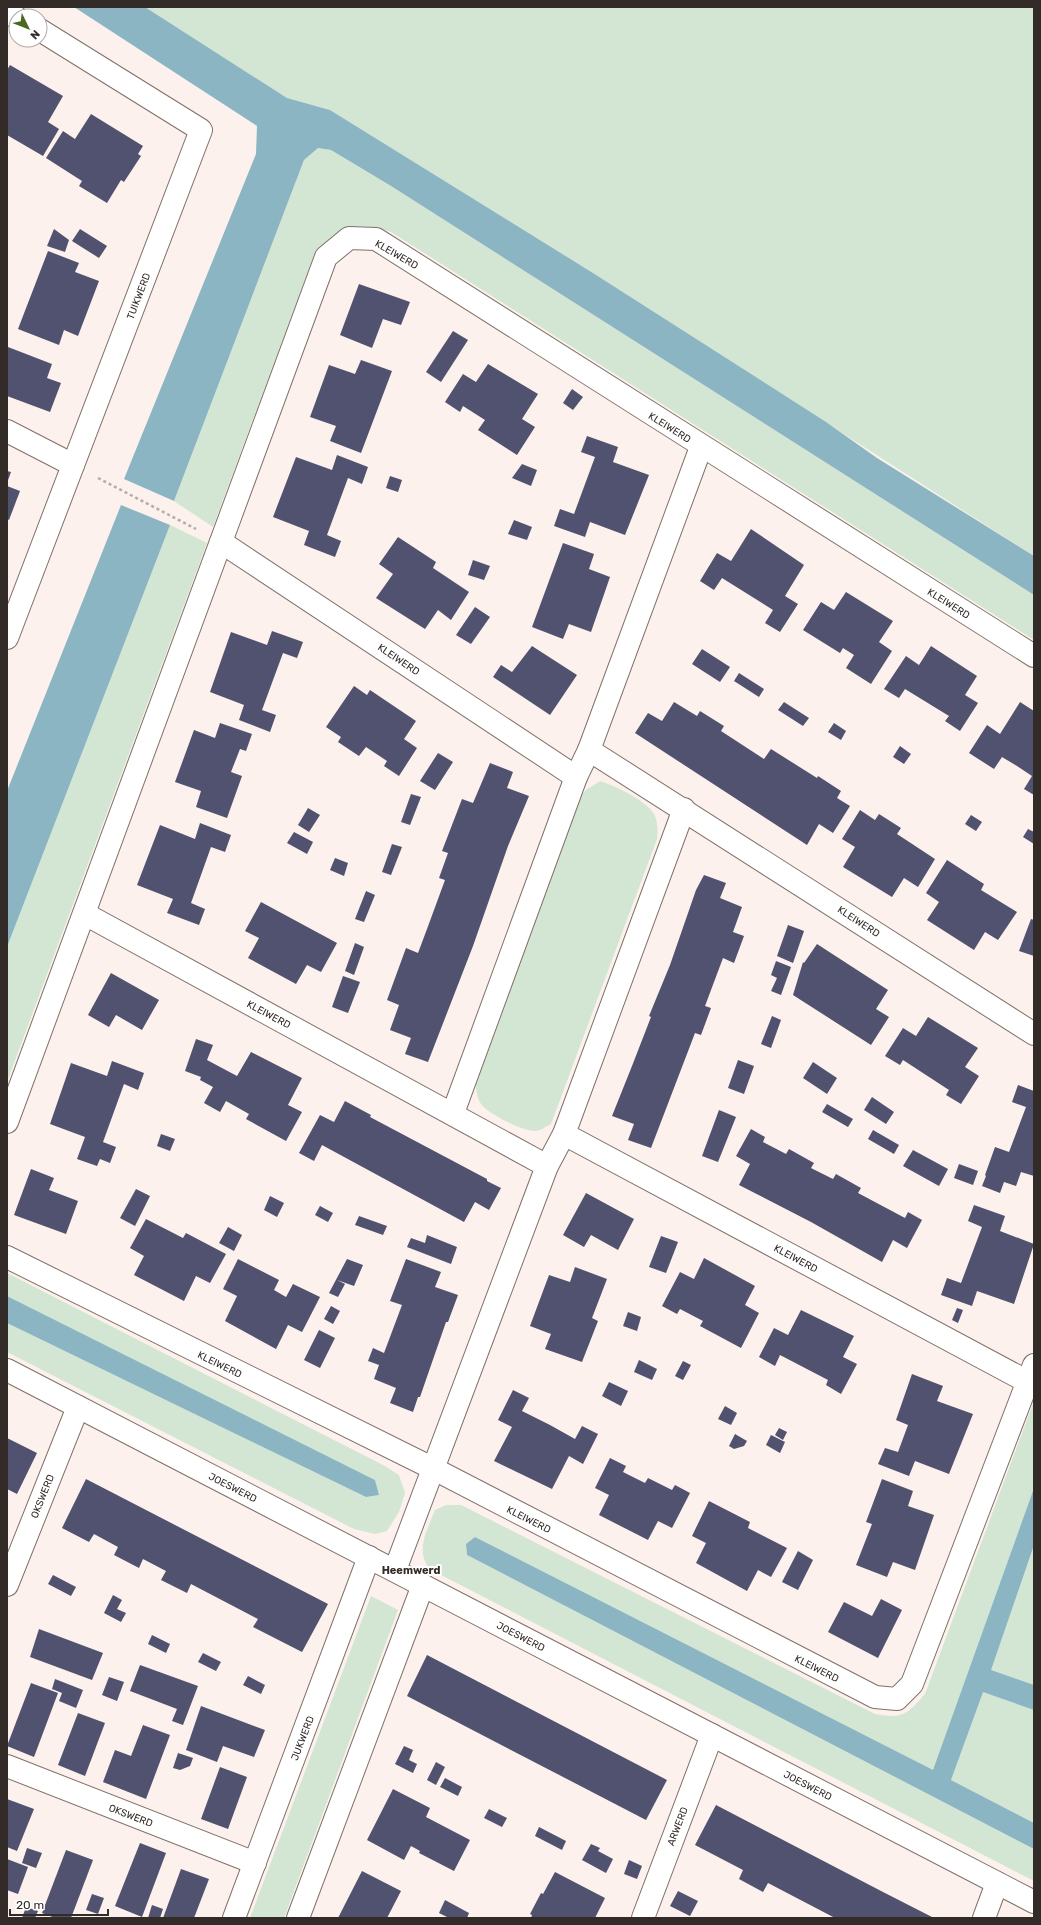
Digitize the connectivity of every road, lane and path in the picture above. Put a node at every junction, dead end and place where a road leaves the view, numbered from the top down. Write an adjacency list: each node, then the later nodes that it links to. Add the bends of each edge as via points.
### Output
1 (48, 35): 4 (street, TUIKWERD, via 201,130)
2 (7, 431): 4 (street)
3 (701, 447): 5 (street, KLEIWERD, via 376,240 349,238 326,257); 7 (street, KLEIWERD); 8 (street, KLEIWERD)
4 (73, 464): 5 (path); 6 (street, TUIKWERD)
5 (221, 542): 9 (street, KLEIWERD); 11 (street, KLEIWERD)
6 (7, 638)
7 (1034, 656)
8 (589, 750): 9 (street, KLEIWERD); 10 (street, KLEIWERD)
9 (576, 777): 13 (street, KLEIWERD)
10 (684, 809): 12 (street, KLEIWERD); 15 (street)
11 (85, 914): 13 (street, KLEIWERD); 14 (street, KLEIWERD)
12 (1034, 1034)
13 (453, 1114): 16 (street, KLEIWERD)
14 (7, 1122)
15 (564, 1134): 16 (street); 19 (street, KLEIWERD)
16 (547, 1166): 21 (street)
17 (7, 1257): 21 (street, KLEIWERD)
18 (7, 1370): 20 (street, JOESWERD)
19 (1031, 1373): 21 (street, KLEIWERD, via 912,1684 897,1699 875,1697)
20 (78, 1407): 22 (street, JOESWERD); 24 (street, OKSWERD)
21 (434, 1470): 23 (street)
22 (369, 1557): 23 (street, JOESWERD); 28 (street, JUKWERD)
23 (395, 1570): 25 (street, JOESWERD)
24 (7, 1585)
25 (424, 1586): 26 (street, JOESWERD); 32 (street)
26 (712, 1735): 29 (street, JOESWERD); 33 (street, ARWERD)
27 (7, 1766): 28 (street, OKSWERD)
28 (255, 1863): 31 (street, JUKWERD)
29 (997, 1883): 30 (street, JOESWERD); 34 (street)
30 (1034, 1902)
31 (234, 1918)
32 (298, 1918)
33 (643, 1918)
34 (984, 1918)

